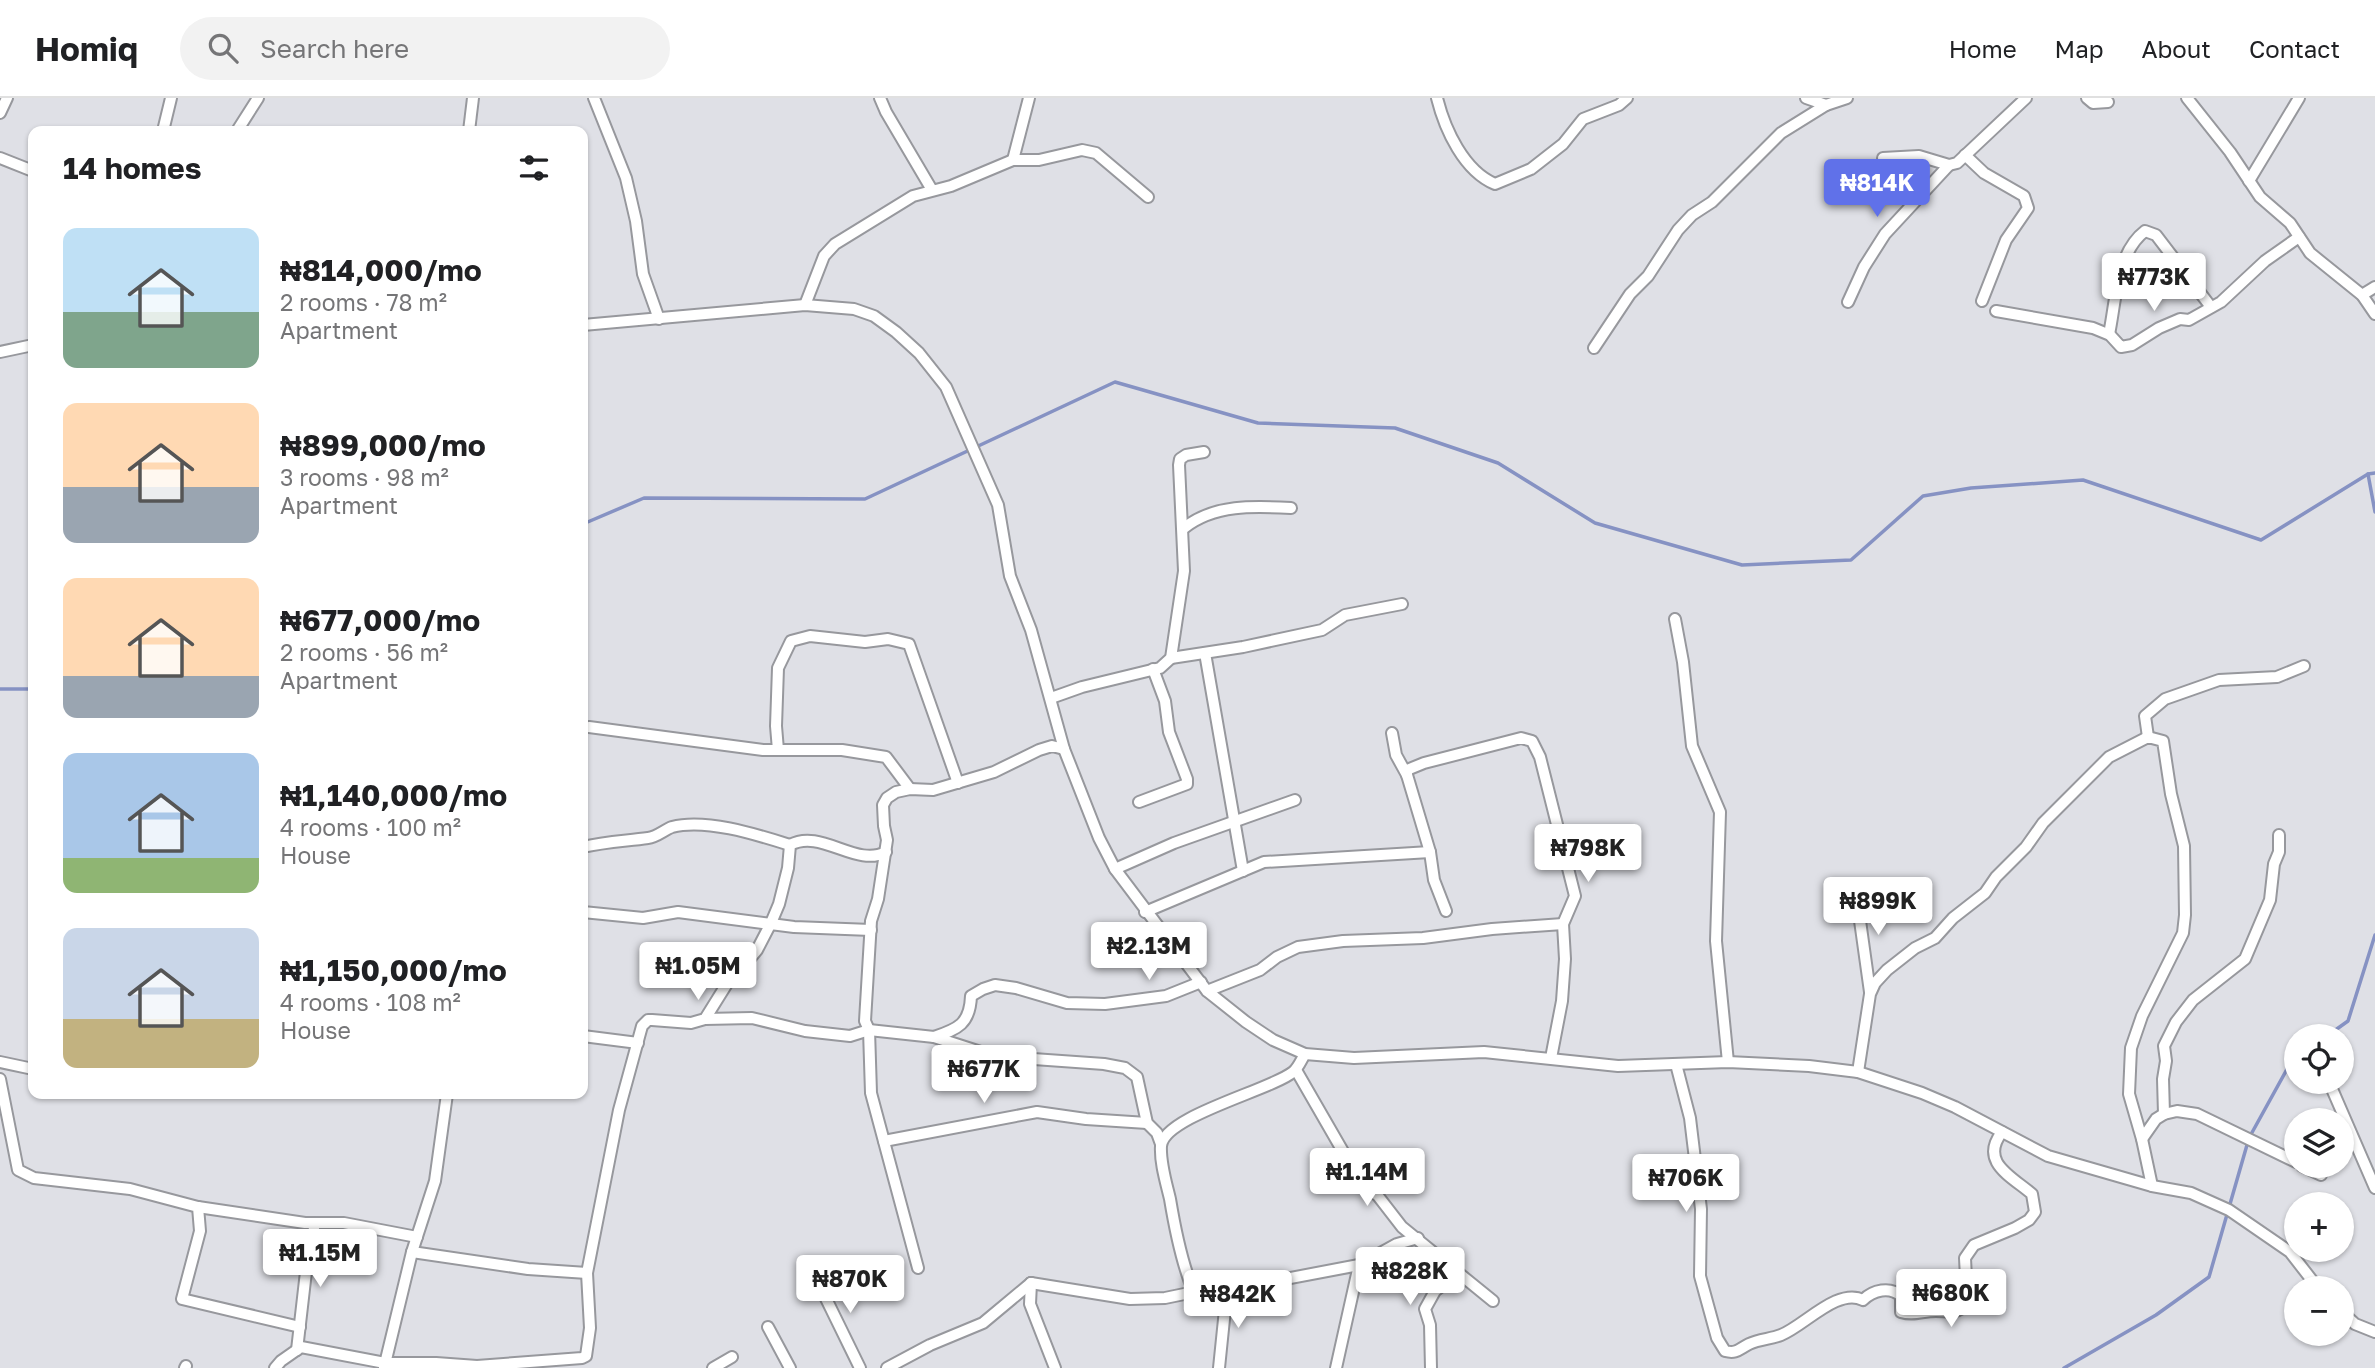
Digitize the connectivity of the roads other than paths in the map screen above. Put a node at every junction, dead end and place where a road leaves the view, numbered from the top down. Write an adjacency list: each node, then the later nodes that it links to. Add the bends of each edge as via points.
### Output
1 (6, 98): 18 (street)
2 (171, 98): 19 (street)
3 (258, 98): 20 (street)
4 (473, 98): 21 (street)
5 (594, 98): 40 (street, via 626,178 643,274)
6 (880, 98): 29 (street)
7 (1029, 98): 25 (street)
8 (1437, 98): 9 (street, via 1453,142 1482,178 1495,184 1531,169 1563,145 1583,119)
9 (1626, 98)
10 (1806, 98): 17 (street)
11 (1847, 98): 17 (street)
12 (2026, 98): 22 (street)
13 (2087, 98): 16 (street, via 2093,103)
14 (2187, 98): 28 (street)
15 (2299, 98): 28 (street)
16 (2108, 102)
17 (1826, 105): 44 (street, via 1781,133 1712,202 1692,215)
18 (0, 113)
19 (164, 126)
20 (240, 126)
21 (470, 126)
22 (1965, 155): 26 (street); 34 (street, via 1984,173 2024,196 2028,208 2006,240)
23 (0, 158): 27 (street)
24 (1883, 158): 26 (street, via 1919,156)
25 (1013, 160): 29 (street); 30 (street, via 1039,160 1082,150 1096,153)
26 (1949, 165): 35 (street, via 1885,234)
27 (28, 169)
28 (2249, 181): 31 (street)
29 (932, 190): 36 (street, via 913,196 835,244 824,256)
30 (1148, 197)
31 (2299, 237): 33 (street, via 2309,253); 37 (street)
32 (2375, 287): 33 (street)
33 (2362, 295): 39 (street)
34 (1982, 301)
35 (1848, 302)
36 (805, 305): 40 (street); 55 (street, via 853,309 874,316 919,354 946,387 998,505 1010,576)
37 (2211, 307): 42 (street, via 2189,320 2159,328 2132,345 2120,347); 42 (street, via 2156,235 2145,231 2126,259)
38 (1996, 311): 42 (street)
39 (2375, 314)
40 (659, 318): 41 (street)
41 (588, 325)
42 (2109, 334)
43 (28, 346): 45 (street)
44 (1594, 348)
45 (0, 352)
46 (1204, 452): 48 (street, via 1180,459)
47 (1291, 508): 48 (street, via 1252,506 1206,514)
48 (1184, 528): 52 (street, via 1184,571)
49 (1402, 604): 51 (street, via 1345,615 1322,630)
50 (1675, 619): 91 (street, via 1692,746 1720,812 1716,941)
51 (1205, 653): 52 (street); 66 (street)
52 (1171, 658): 54 (street)
53 (2304, 666): 58 (street, via 2277,677 2220,680 2165,699 2145,716)
54 (1153, 670): 55 (street); 65 (street, via 1166,701 1169,732 1187,785)
55 (1051, 698): 59 (street)
56 (589, 727): 60 (street)
57 (1391, 733): 61 (street)
58 (2148, 737): 82 (street, via 2109,757 2043,823 1985,893 1935,938 1887,970); 102 (street, via 2163,741 2184,846 2185,915 2183,933 2131,1048 2129,1094)
59 (1064, 749): 62 (street, via 1039,750); 72 (street)
60 (778, 750): 62 (street, via 778,668 791,641 810,636 865,642 888,639 909,644); 63 (street, via 842,750 886,757)
61 (1407, 775): 71 (street); 79 (street, via 1407,770 1424,762 1521,738 1532,741 1575,896)
62 (958, 783): 63 (street, via 933,790)
63 (910, 789): 70 (street, via 896,792 883,805)
64 (1296, 800): 66 (street)
65 (1139, 802)
66 (1234, 823): 72 (street); 73 (street)
67 (2279, 835): 99 (street, via 2270,900 2245,959 2193,1000 2164,1046)
68 (790, 845): 69 (street, via 699,825 672,827 651,838); 70 (street, via 819,842 872,857); 78 (street, via 788,868)
69 (588, 846)
70 (886, 852): 80 (street)
71 (1430, 852): 73 (street, via 1264,862); 75 (street)
72 (1115, 869): 76 (street)
73 (1243, 871): 76 (street)
74 (1855, 885): 82 (street)
75 (1446, 911)
76 (1145, 912): 81 (street)
77 (588, 913): 78 (street, via 643,919 678,912)
78 (771, 923): 80 (street); 83 (street, via 757,950 733,974)
79 (1563, 924): 81 (street, via 1298,947 1260,970); 89 (street, via 1562,1001)
80 (871, 930): 84 (street, via 865,1011)
81 (1204, 986): 86 (street, via 1105,1004 1068,1003 995,985 971,996 971,1011 957,1029); 88 (street, via 1245,1022)
82 (1870, 994): 95 (street)
83 (705, 1019): 84 (street, via 752,1018 850,1036); 87 (street, via 691,1023 648,1020)
84 (869, 1030): 86 (street); 103 (street, via 872,1093)
85 (588, 1037): 87 (street)
86 (934, 1037): 100 (street, via 993,1056 1125,1068 1137,1077)
87 (638, 1043): 115 (street, via 619,1110)
88 (1305, 1054): 89 (street, via 1354,1058 1484,1052); 94 (street)
89 (1551, 1058): 92 (street, via 1618,1066)
90 (0, 1062): 93 (street)
91 (1728, 1062): 92 (street); 95 (street)
92 (1676, 1064): 101 (street, via 1690,1118 1701,1209 1700,1276 1717,1338 1725,1351 1732,1353 1782,1335 1832,1302 1849,1297 1863,1300 1883,1290 1897,1292 1901,1312 1910,1315 1948,1313 1964,1307 1968,1253 1975,1245 2029,1220 2035,1212 2032,1194 2002,1170 1992,1151)
93 (28, 1068)
94 (1296, 1070): 104 (street, via 1218,1104 1167,1133); 111 (street, via 1354,1175)
95 (1858, 1072): 101 (street, via 1922,1093)
96 (0, 1079): 108 (street, via 18,1170 34,1178 130,1189)
97 (2334, 1094): 107 (street)
98 (446, 1099): 110 (street, via 435,1181)
99 (2164, 1114): 102 (street); 105 (street, via 2197,1114)
100 (1147, 1123): 103 (street, via 1037,1112); 104 (street)
101 (2002, 1132): 106 (street, via 2048,1156)
102 (2143, 1139): 106 (street)
103 (884, 1141): 114 (street)
104 (1161, 1144): 121 (street, via 1173,1216)
105 (2284, 1156)
106 (2152, 1186): 118 (street, via 2191,1193 2229,1210 2290,1252)
107 (2375, 1188)
108 (198, 1207): 109 (street); 124 (street, via 200,1231 182,1299)
109 (315, 1223): 110 (street, via 344,1223); 124 (street)
110 (417, 1237): 112 (street)
111 (1418, 1238): 113 (street); 116 (street)
112 (412, 1252): 115 (street); 129 (street)
113 (1359, 1265): 120 (street); 137 (street)
114 (918, 1268)
115 (586, 1273): 129 (street, via 590,1328 588,1353 582,1359)
116 (1458, 1273): 122 (street); 138 (street, via 1435,1291 1426,1309)
117 (814, 1276): 133 (street)
118 (2309, 1276)
119 (1031, 1283): 121 (street, via 1130,1299); 134 (street, via 982,1323); 135 (street, via 1030,1304)
120 (1227, 1290): 121 (street); 136 (street)
121 (1194, 1292)
122 (1493, 1301)
123 (2354, 1323): 126 (street)
124 (300, 1327): 127 (street)
125 (768, 1327): 132 (street)
126 (2375, 1332)
127 (297, 1350): 129 (street, via 301,1347); 130 (street)
128 (732, 1357): 131 (street)
129 (385, 1366)
130 (275, 1368)
131 (712, 1368)
132 (790, 1368)
133 (860, 1368)
134 (887, 1368)
135 (1055, 1368)
136 (1219, 1368)
137 (1336, 1368)
138 (1431, 1368)

